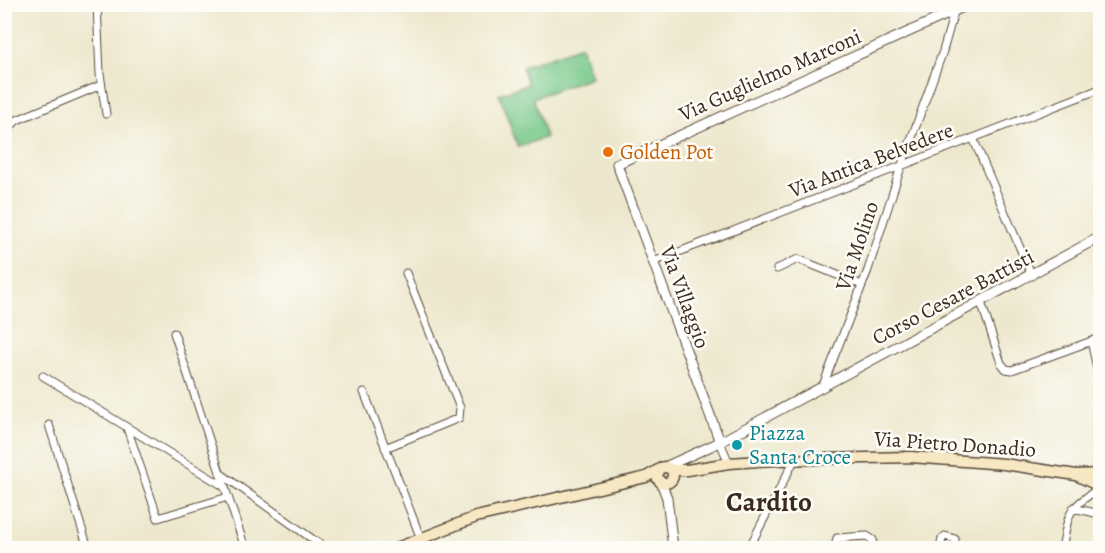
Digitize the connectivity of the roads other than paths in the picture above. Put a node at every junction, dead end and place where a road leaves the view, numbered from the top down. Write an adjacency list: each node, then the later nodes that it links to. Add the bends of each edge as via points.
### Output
1 (97, 4): 4 (street)
2 (970, 4): 3 (street, Via Guglielmo Marconi)
3 (954, 12): 9 (street, Via Guglielmo Marconi); 10 (street, Via Molino)
4 (101, 85): 6 (street); 7 (street, via 17,120)
5 (1101, 89): 8 (street, Via Antica Belvedere)
6 (106, 114)
7 (4, 134)
8 (973, 138): 10 (street, Via Antica Belvedere); 15 (street)
9 (617, 164): 12 (street, Via Villaggio)
10 (901, 166): 12 (street, Via Antica Belvedere); 16 (street, Via Molino)
11 (1101, 237): 15 (street, Corso Cesare Battisti)
12 (653, 262): 27 (street, Via Villaggio)
13 (777, 269): 16 (street, via 798,260)
14 (406, 273): 28 (street, via 460,408 459,418)
15 (1032, 276): 17 (street, Corso Cesare Battisti)
16 (862, 285): 23 (street, Via Molino)
17 (981, 302): 20 (street, via 1006,369); 23 (street, Corso Cesare Battisti)
18 (174, 333): 31 (street)
19 (1101, 338): 20 (street)
20 (1091, 341): 22 (street)
21 (42, 376): 26 (street)
22 (1101, 382)
23 (822, 388): 27 (street, Corso Cesare Battisti)
24 (364, 392): 28 (street)
25 (49, 425): 39 (street)
26 (127, 428): 34 (street); 35 (street, via 158,518)
27 (720, 442): 30 (street); 32 (street, Corso Cesare Battisti)
28 (385, 448): 38 (street)
29 (795, 459): 30 (main road, Via Pietro Donadio); 33 (main road, Via Pietro Donadio, via 911,457 1004,464 1076,475); 44 (street)
30 (729, 463): 32 (main road, Via Pietro Donadio)
31 (220, 473): 34 (street); 41 (street)
32 (666, 476): 38 (main road, Via Pietro Donadio, via 646,477 476,517); 43 (street)
33 (1100, 483): 36 (street)
34 (225, 488): 35 (street)
35 (228, 497): 40 (street)
36 (1073, 508): 37 (street); 49 (street)
37 (1101, 514)
38 (421, 539): 42 (main road, Via Pietro Donadio)
39 (88, 549)
40 (245, 549)
41 (325, 549)
42 (397, 549)
43 (673, 549)
44 (749, 549)
45 (835, 549): 46 (street, via 837,538 871,537)
46 (871, 549)
47 (940, 549): 48 (street, via 945,536 955,539)
48 (955, 549)
49 (1062, 549)

